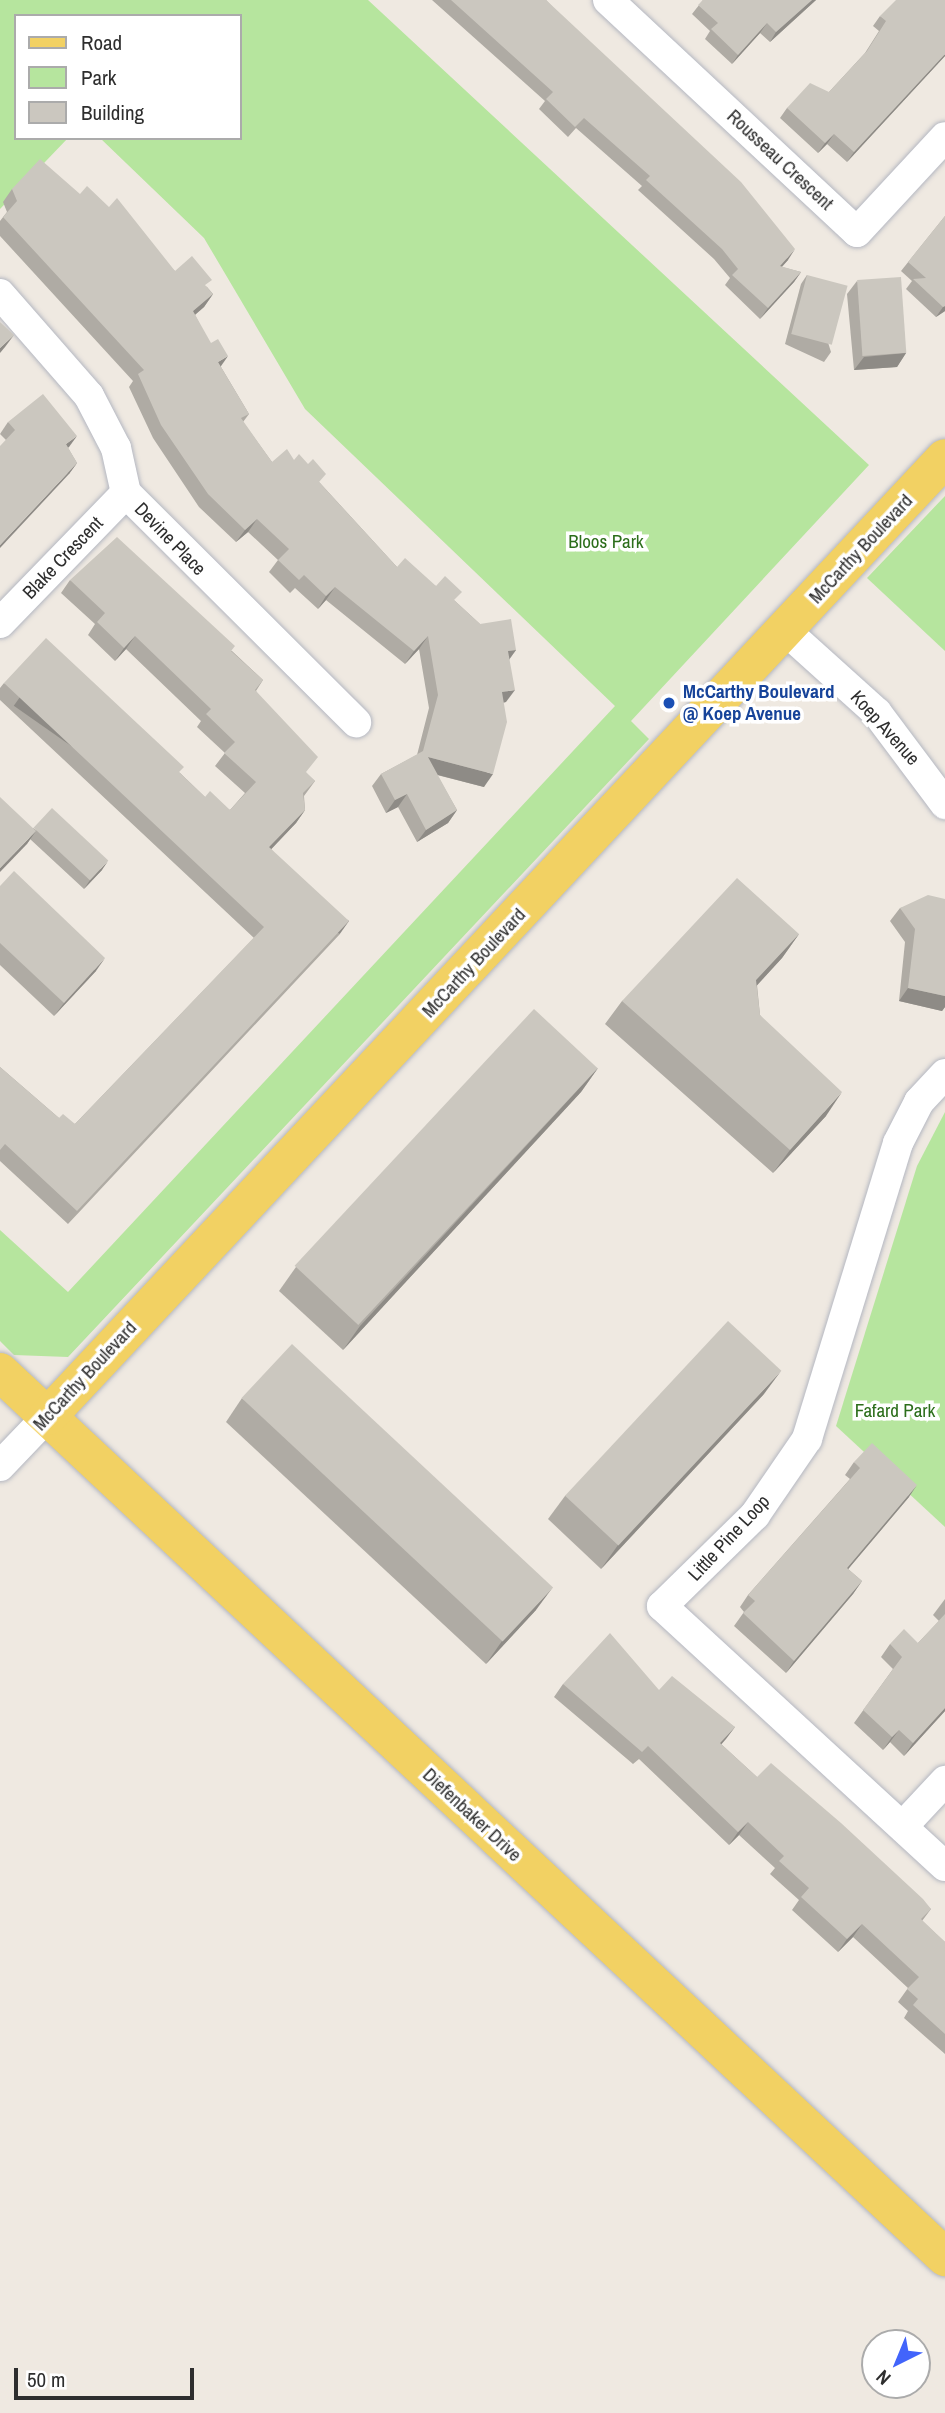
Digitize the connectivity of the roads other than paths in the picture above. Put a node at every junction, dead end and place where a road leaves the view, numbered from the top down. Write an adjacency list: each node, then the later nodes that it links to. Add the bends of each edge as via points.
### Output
1 (626, 6): 2 (street, Rousseau Crescent, via 856,232)
2 (945, 137)
3 (0, 294): 5 (street, Devine Place, via 89,396 116,448)
4 (945, 458): 7 (main road, McCarthy Boulevard)
5 (125, 493): 6 (street, Blake Crescent); 8 (street, Devine Place)
6 (0, 623)
7 (786, 631): 9 (street, Koep Avenue, via 877,713); 12 (main road, McCarthy Boulevard)
8 (356, 722)
9 (945, 803)
10 (945, 1074): 15 (street, Little Pine Loop, via 919,1102 898,1143 807,1439 755,1515 662,1606)
11 (0, 1372): 12 (main road, Diefenbaker Drive)
12 (48, 1416): 13 (street, McCarthy Boulevard); 17 (main road, Diefenbaker Drive)
13 (0, 1466)
14 (945, 1781): 15 (street)
15 (903, 1826): 16 (street, Little Pine Loop)
16 (945, 1866)
17 (945, 2257)

